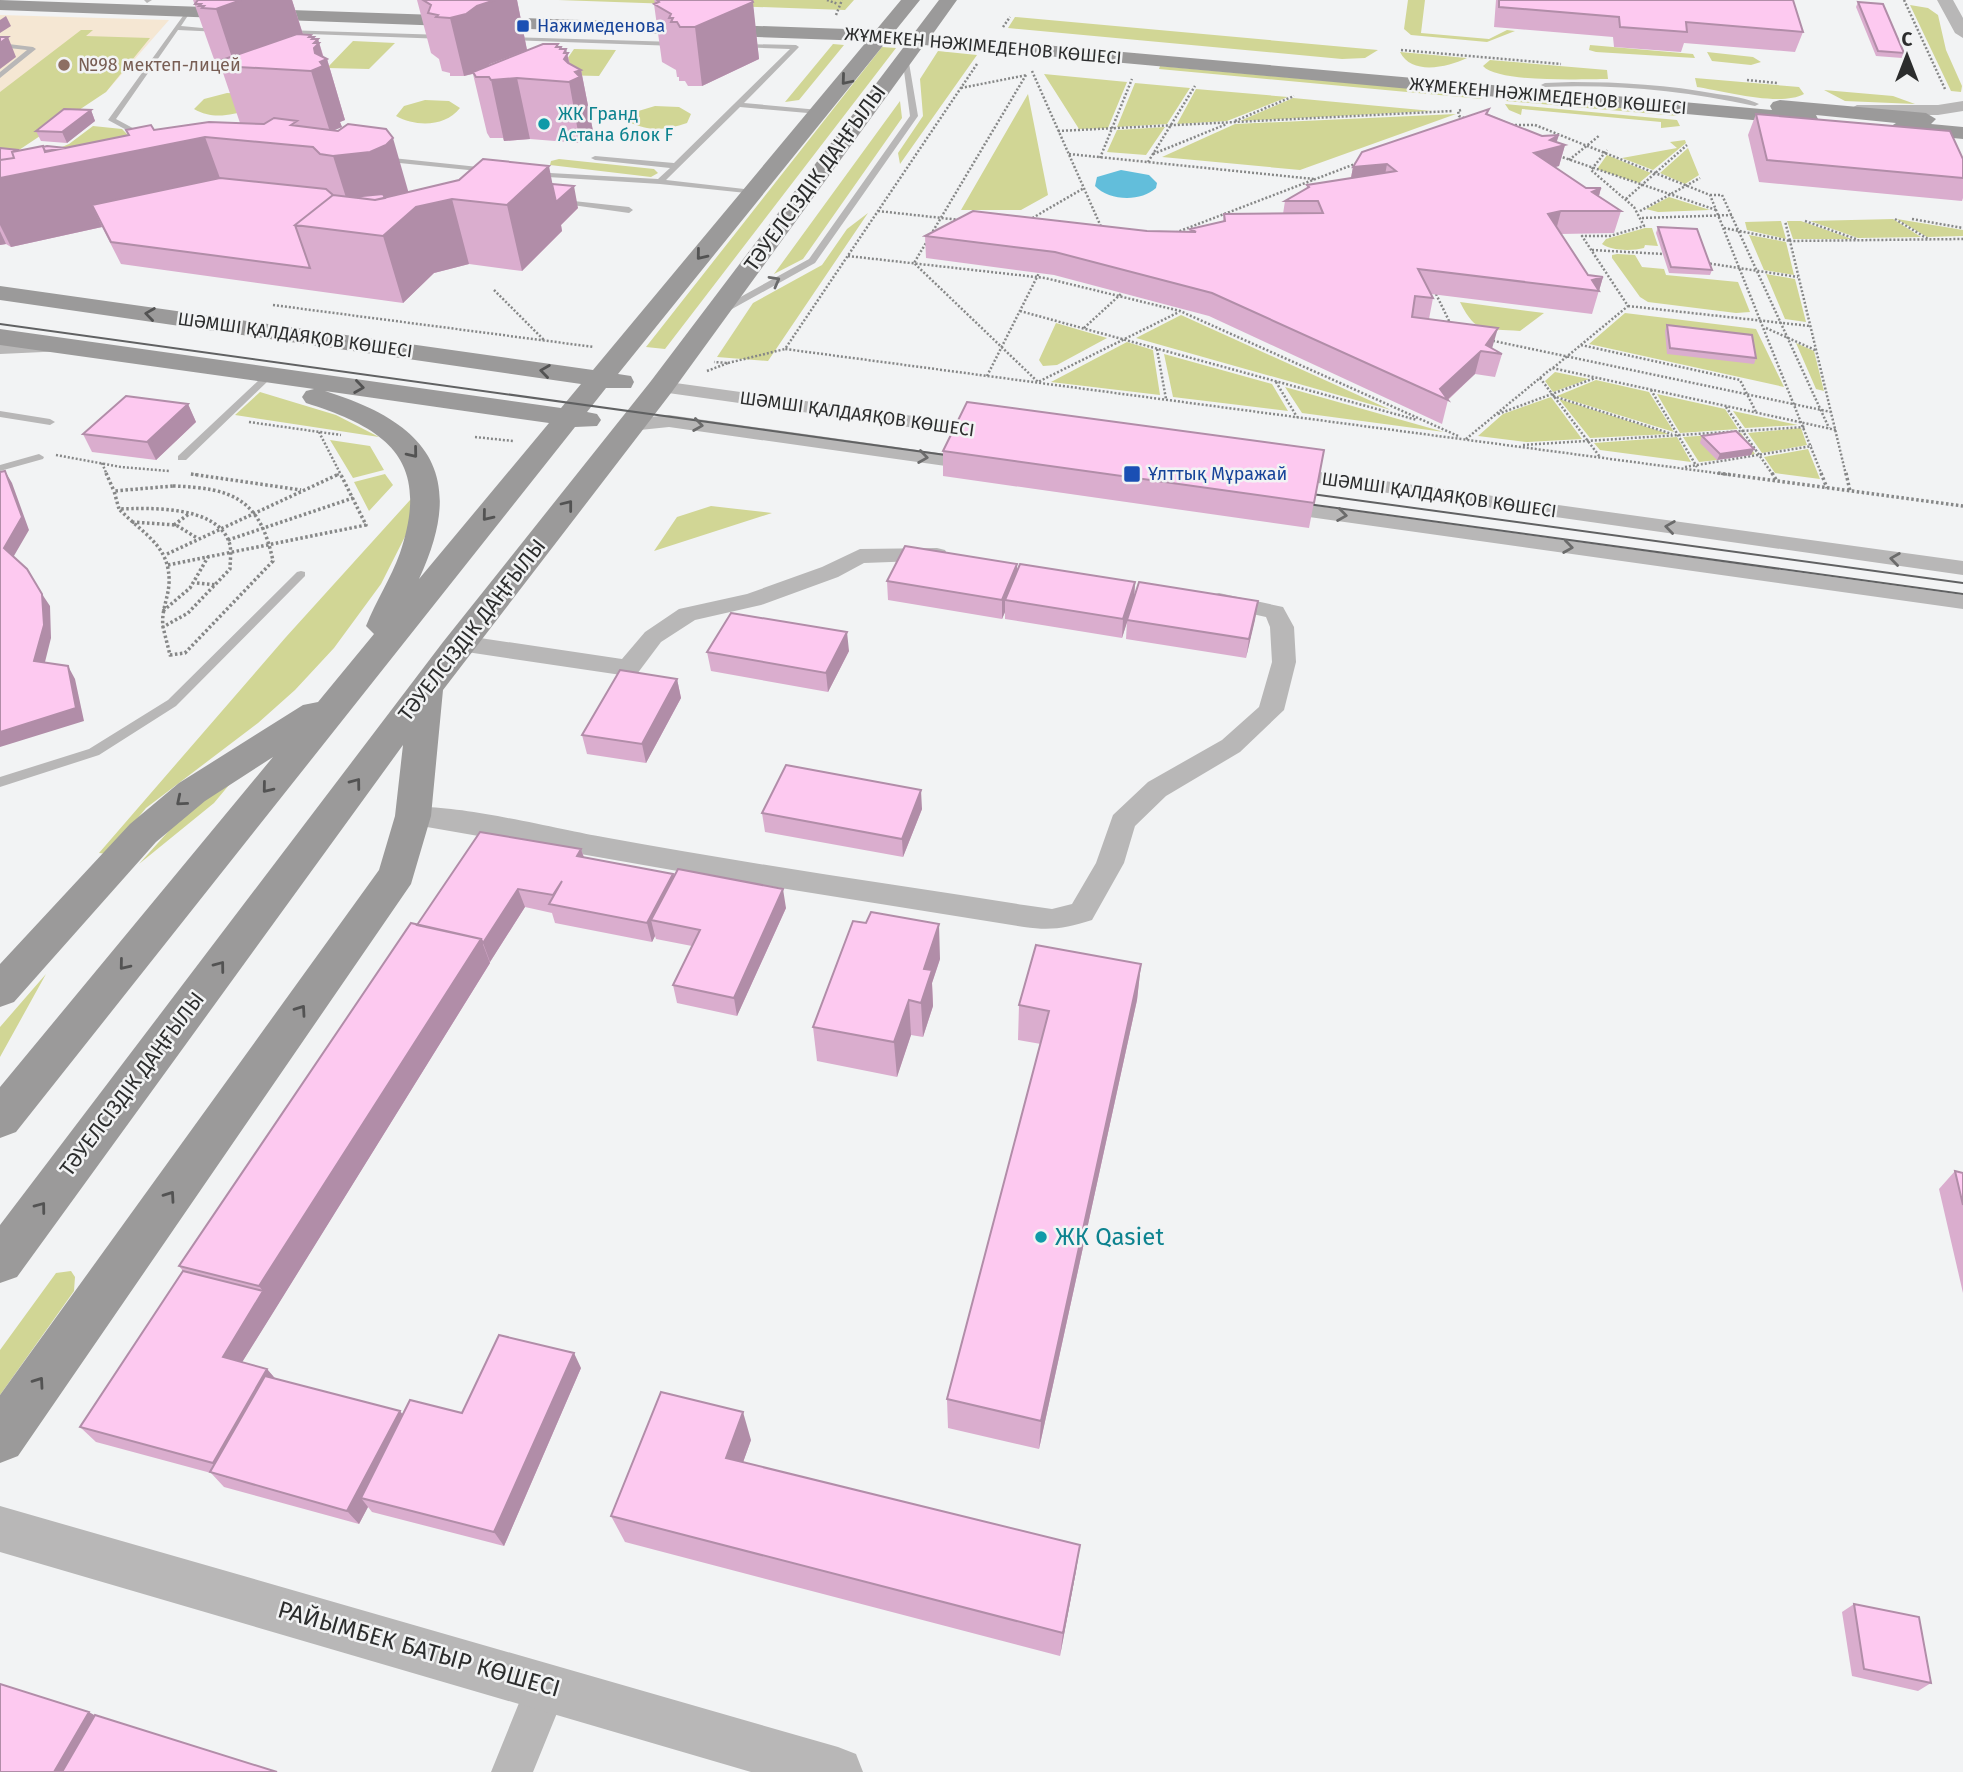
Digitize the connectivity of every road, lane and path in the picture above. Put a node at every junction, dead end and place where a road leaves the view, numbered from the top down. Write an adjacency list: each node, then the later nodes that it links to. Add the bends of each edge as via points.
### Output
1 (117, 0): 6 (main road, ЖҰМЕКЕН НӘЖІМЕДЕНОВ КӨШЕСІ)
2 (827, 0): 8 (path)
3 (948, 0): 26 (main road, ТӘУЕЛСІЗДІК ДАҢҒЫЛЫ)
4 (1904, 0): 40 (path)
5 (1945, 0): 22 (street)
6 (148, 1): 10 (main road, ЖҰМЕКЕН НӘЖІМЕДЕНОВ КӨШЕСІ)
7 (909, 1): 17 (main road)
8 (838, 4)
9 (0, 5): 11 (main road, ЖҰМЕКЕН НӘЖІМЕДЕНОВ КӨШЕСІ)
10 (400, 9): 12 (main road); 13 (main road, ЖҰМЕКЕН НӘЖІМЕДЕНОВ КӨШЕСІ)
11 (188, 11): 12 (main road, ЖҰМЕКЕН НӘЖІМЕДЕНОВ КӨШЕСІ); 18 (lane)
12 (306, 15): 15 (main road, ЖҰМЕКЕН НӘЖІМЕДЕНОВ КӨШЕСІ)
13 (560, 15): 15 (main road, via 492,16); 16 (main road, ЖҰМЕКЕН НӘЖІМЕДЕНОВ КӨШЕСІ)
14 (857, 16): 16 (main road)
15 (478, 21): 17 (main road, ЖҰМЕКЕН НӘЖІМЕДЕНОВ КӨШЕСІ)
16 (804, 23): 17 (main road, ЖҰМЕКЕН НӘЖІМЕДЕНОВ КӨШЕСІ)
17 (885, 24): 26 (main road, ЖҰМЕКЕН НӘЖІМЕДЕНОВ КӨШЕСІ); 45 (main road, ТӘУЕЛСІЗДІК ДАҢҒЫЛЫ, one-way to 45)
18 (177, 28): 20 (lane); 59 (lane, via 112,121 138,133)
19 (992, 28): 25 (main road)
20 (232, 30)
21 (273, 31): 23 (lane)
22 (1963, 31)
23 (452, 37)
24 (494, 38): 27 (lane)
25 (1021, 38): 26 (main road, ЖҰМЕКЕН НӘЖІМЕДЕНОВ КӨШЕСІ); 43 (main road, ЖҰМЕКЕН НӘЖІМЕДЕНОВ КӨШЕСІ)
26 (915, 42): 55 (main road, ЖҰМЕКЕН НӘЖІМЕДЕНОВ КӨШЕСІ); 128 (main road, ТӘУЕЛСІЗДІК ДАҢҒЫЛЫ); 128 (lane, one-way to 26, via 812,261 914,116)
27 (686, 44)
28 (0, 45): 35 (lane, via 33,49)
29 (727, 45): 41 (lane, via 796,47)
30 (979, 62): 38 (path)
31 (1029, 66): 33 (path)
32 (1040, 73): 33 (path)
33 (1033, 74): 34 (path); 54 (path)
34 (1026, 75): 38 (path); 92 (path)
35 (0, 76)
36 (1132, 79): 53 (path)
37 (1195, 85): 50 (path)
38 (961, 88): 87 (path)
39 (1297, 95): 47 (path)
40 (1956, 101): 43 (street, via 1914,111)
41 (740, 105): 45 (lane); 70 (lane)
42 (1469, 107): 44 (path)
43 (1810, 109): 48 (main road, ЖҰМЕКЕН НӘЖІМЕДЕНОВ КӨШЕСІ)
44 (1458, 111): 46 (path); 47 (path)
45 (819, 112): 81 (main road, ТӘУЕЛСІЗДІК ДАҢҒЫЛЫ)
46 (1469, 120): 49 (path); 51 (path)
47 (1230, 122): 50 (path); 62 (path)
48 (1963, 123)
49 (1478, 124)
50 (1171, 125): 53 (path); 62 (path)
51 (1456, 125)
52 (1508, 125): 57 (path, via 1535,125)
53 (1111, 128): 54 (path); 65 (path)
54 (1058, 131): 61 (path)
55 (1963, 134)
56 (1600, 135): 57 (path)
57 (1587, 145): 60 (path); 68 (path)
58 (1687, 145): 74 (path)
59 (129, 146)
60 (1606, 151): 71 (path); 74 (path)
61 (1069, 155): 65 (path); 80 (path)
62 (1153, 155): 69 (path)
63 (1557, 155): 68 (path)
64 (595, 158): 70 (lane)
65 (1100, 158): 69 (path)
66 (375, 159): 72 (lane)
67 (1366, 159): 76 (path)
68 (1569, 160): 71 (path)
69 (1148, 162): 76 (path)
70 (677, 166): 77 (lane)
71 (1592, 169): 79 (path); 84 (path, via 1599,182)
72 (495, 171)
73 (521, 173): 77 (lane)
74 (1656, 173): 78 (path); 79 (path)
75 (1700, 178): 78 (path)
76 (1314, 179): 104 (path)
77 (660, 182): 81 (lane)
78 (1686, 185): 82 (path); 83 (path)
79 (1641, 186): 82 (path); 84 (path)
80 (1084, 188): 96 (path); 103 (path)
81 (753, 192): 155 (main road, ТӘУЕЛСІЗДІК ДАҢҒЫЛЫ, one-way to 155)
82 (1669, 195): 88 (path); 89 (path)
83 (1710, 195): 89 (path); 90 (path, via 1722,195)
84 (1626, 199): 88 (path)
85 (551, 200): 86 (lane)
86 (629, 210)
87 (878, 211): 92 (path); 111 (path)
88 (1640, 211): 93 (path)
89 (1717, 211): 91 (path)
90 (1731, 215): 91 (path); 102 (path)
91 (1718, 216): 93 (path); 100 (path)
92 (940, 218): 97 (path); 113 (path)
93 (1642, 218): 109 (path, via 1644,226 1610,236 1582,236)
94 (1895, 219): 107 (path)
95 (1912, 219): 101 (path)
96 (1028, 220)
97 (966, 221)
98 (1805, 221): 106 (path)
99 (1785, 222): 108 (path)
100 (1724, 228): 102 (path); 114 (path)
101 (1963, 228)
102 (1739, 231): 108 (path); 115 (path)
103 (1106, 237)
104 (1162, 237)
105 (1963, 239): 107 (path)
106 (1860, 240): 107 (path); 108 (path)
107 (1928, 240)
108 (1790, 241): 117 (path)
109 (1591, 250): 110 (path); 124 (path)
110 (1663, 254)
111 (848, 256): 113 (path); 145 (path)
112 (1705, 262): 114 (path)
113 (914, 263): 118 (path); 144 (path)
114 (1740, 268): 115 (path); 129 (path)
115 (1757, 271): 117 (path); 130 (path)
116 (1039, 273): 118 (path)
117 (1798, 277): 131 (path)
118 (1037, 278): 122 (path); 126 (path)
119 (494, 289): 139 (path)
120 (0, 293): 125 (main road, ШӘМШІ ҚАЛДАЯҚОВ КӨШЕСІ)
121 (1436, 294): 134 (path)
122 (1120, 295): 127 (path); 132 (path)
123 (273, 305): 139 (path)
124 (1628, 306): 129 (path); 141 (path)
125 (113, 308): 142 (main road); 155 (main road, ШӘМШІ ҚАЛДАЯҚОВ КӨШЕСІ, one-way to 125)
126 (1020, 311): 132 (path); 144 (path)
127 (1180, 311): 138 (path); 175 (path)
128 (716, 314): 159 (main road, ТӘУЕЛСІЗДІК ДАҢҒЫЛЫ)
129 (1762, 321): 130 (path); 133 (path)
130 (1781, 323): 131 (path); 136 (path)
131 (1810, 326): 147 (path)
132 (1083, 328): 138 (path)
133 (1764, 328): 136 (path); 164 (path)
134 (1456, 336)
135 (0, 337): 142 (main road, ШӘМШІ ҚАЛДАЯҚОВ КӨШЕСІ)
136 (1788, 338): 147 (path); 166 (path)
137 (1483, 339): 148 (path)
138 (1124, 340): 146 (path); 157 (path)
139 (545, 341): 140 (path)
140 (573, 345)
141 (1580, 345): 148 (path); 161 (path, via 1740,380)
142 (64, 346): 143 (street); 150 (main road, ШӘМШІ ҚАЛДАЯҚОВ КӨШЕСІ)
143 (0, 347)
144 (1002, 348): 152 (path); 157 (path)
145 (785, 349): 149 (path); 152 (path)
146 (1157, 349): 158 (path); 163 (path)
147 (1816, 351): 168 (path)
148 (1567, 356): 151 (path); 161 (path)
149 (728, 363)
150 (195, 364): 156 (main road); 172 (main road, ШӘМШІ ҚАЛДАЯҚОВ КӨШЕСІ, one-way to 172)
151 (1552, 368): 153 (path); 154 (path)
152 (987, 376): 157 (path)
153 (1540, 378): 162 (path); 170 (path)
154 (1596, 378): 160 (path); 162 (path)
155 (600, 379): 159 (main road, ШӘМШІ ҚАЛДАЯҚОВ КӨШЕСІ); 172 (main road, ТӘУЕЛСІЗДІК ДАҢҒЫЛЫ)
156 (263, 382): 191 (lane); 231 (main road, one-way to 231, via 339,403 390,429 417,454 423,466 427,500 415,552)
157 (1038, 382): 163 (path)
158 (1276, 382): 171 (path); 175 (path)
159 (661, 387): 176 (main road, ТӘУЕЛСІЗДІК ДАҢҒЫЛЫ); 183 (street, ШӘМШІ ҚАЛДАЯҚОВ КӨШЕСІ)
160 (1650, 390): 165 (path); 184 (path)
161 (1747, 394): 164 (path); 167 (path)
162 (1552, 395): 170 (path); 184 (path); 186 (path)
163 (1166, 400): 171 (path)
164 (1796, 404): 166 (path); 177 (path)
165 (1726, 406): 167 (path); 179 (path)
166 (1820, 410): 168 (path); 178 (path)
167 (1756, 412): 177 (path)
168 (1831, 412): 180 (path)
169 (0, 414): 174 (lane)
170 (1495, 415): 185 (path)
171 (1297, 417): 185 (path)
172 (567, 418): 176 (main road, ШӘМШІ ҚАЛДАЯҚОВ КӨШЕСІ); 231 (main road, ТӘУЕЛСІЗДІК ДАҢҒЫЛЫ, one-way to 231)
173 (242, 421): 181 (path)
174 (50, 422)
175 (1431, 424): 185 (path)
176 (630, 425): 194 (street, ШӘМШІ ҚАЛДАЯҚОВ КӨШЕСІ, one-way to 194, via 669,421); 230 (main road, ТӘУЕЛСІЗДІК ДАҢҒЫЛЫ, one-way to 176)
177 (1804, 425): 178 (path); 179 (path); 188 (path)
178 (1829, 429): 180 (path)
179 (1743, 430): 184 (path); 200 (path)
180 (1836, 430): 204 (path)
181 (319, 432): 182 (path); 199 (path)
182 (342, 435)
183 (1009, 435)
184 (1677, 435): 186 (path); 193 (path)
185 (1465, 439): 187 (path)
186 (1587, 441): 187 (path); 190 (path)
187 (1511, 446): 190 (path)
188 (1812, 446): 193 (path); 201 (path)
189 (44, 456): 192 (path); 195 (lane)
190 (1600, 457): 196 (path)
191 (182, 458)
192 (103, 463): 202 (path); 203 (path)
193 (1696, 465): 196 (path); 198 (path)
194 (999, 467)
195 (0, 468)
196 (1679, 468): 198 (path)
197 (1258, 470): 222 (street, ШӘМШІ ҚАЛДАЯҚОВ КӨШЕСІ, one-way to 197)
198 (1699, 471): 200 (path)
199 (339, 474): 202 (path); 205 (path)
200 (1777, 481): 201 (path)
201 (1827, 488): 204 (path)
202 (301, 490): 210 (path)
203 (114, 491): 208 (path); 210 (path, via 157,485 203,488 249,506)
204 (1850, 491): 207 (path)
205 (353, 498): 215 (path); 216 (path, via 366,525)
206 (1247, 502): 227 (street, ШӘМШІ ҚАЛДАЯҚОВ КӨШЕСІ, one-way to 227)
207 (1963, 506)
208 (119, 509): 209 (path, via 156,507); 211 (path)
209 (191, 513): 212 (path); 213 (path)
210 (253, 514): 213 (path); 216 (path, via 261,520)
211 (132, 522): 212 (path); 218 (path)
212 (173, 525): 214 (path)
213 (221, 530): 214 (path); 215 (path)
214 (197, 538): 218 (path)
215 (228, 540): 217 (path)
216 (270, 545): 217 (path); 229 (path, via 273,561 185,653 170,655)
217 (231, 552): 219 (path); 225 (path, via 230,569)
218 (167, 554): 221 (path)
219 (208, 556): 221 (path); 224 (path)
220 (967, 559): 230 (street, via 910,553 860,556 753,600 687,614 653,637 628,668)
221 (168, 565): 228 (path, via 169,585)
222 (1963, 568)
223 (301, 574): 234 (lane, via 172,703 94,752)
224 (197, 583): 225 (path); 228 (path)
225 (217, 585): 229 (path, via 188,613)
226 (1195, 596): 235 (street, via 1275,612 1282,627 1284,662 1271,710 1230,746 1157,789 1123,822 1110,863 1083,912 1052,920 1024,916)
227 (1963, 602)
228 (162, 611): 229 (path)
229 (163, 627)
230 (460, 643): 232 (main road, ТӘУЕЛСІЗДІК ДАҢҒЫЛЫ)
231 (368, 664): 233 (main road, ТӘУЕЛСІЗДІК ДАҢҒЫЛЫ)
232 (426, 688): 235 (main road); 238 (main road, ТӘУЕЛСІЗДІК ДАҢҒЫЛЫ, one-way to 232)
233 (341, 697): 236 (main road, one-way to 236, via 192,792 143,833); 237 (main road, ТӘУЕЛСІЗДІК ДАҢҒЫЛЫ, one-way to 237)
234 (0, 782)
235 (413, 816): 239 (main road, one-way to 235, via 397,874)
236 (2, 986)
237 (0, 1119)
238 (0, 1262)
239 (0, 1438)
240 (0, 1529): 241 (street, РАЙЫМБЕК БАТЫР КӨШЕСІ)
241 (547, 1686): 242 (street); 243 (street, РАЙЫМБЕК БАТЫР КӨШЕСІ)
242 (512, 1772)
243 (838, 1772)

